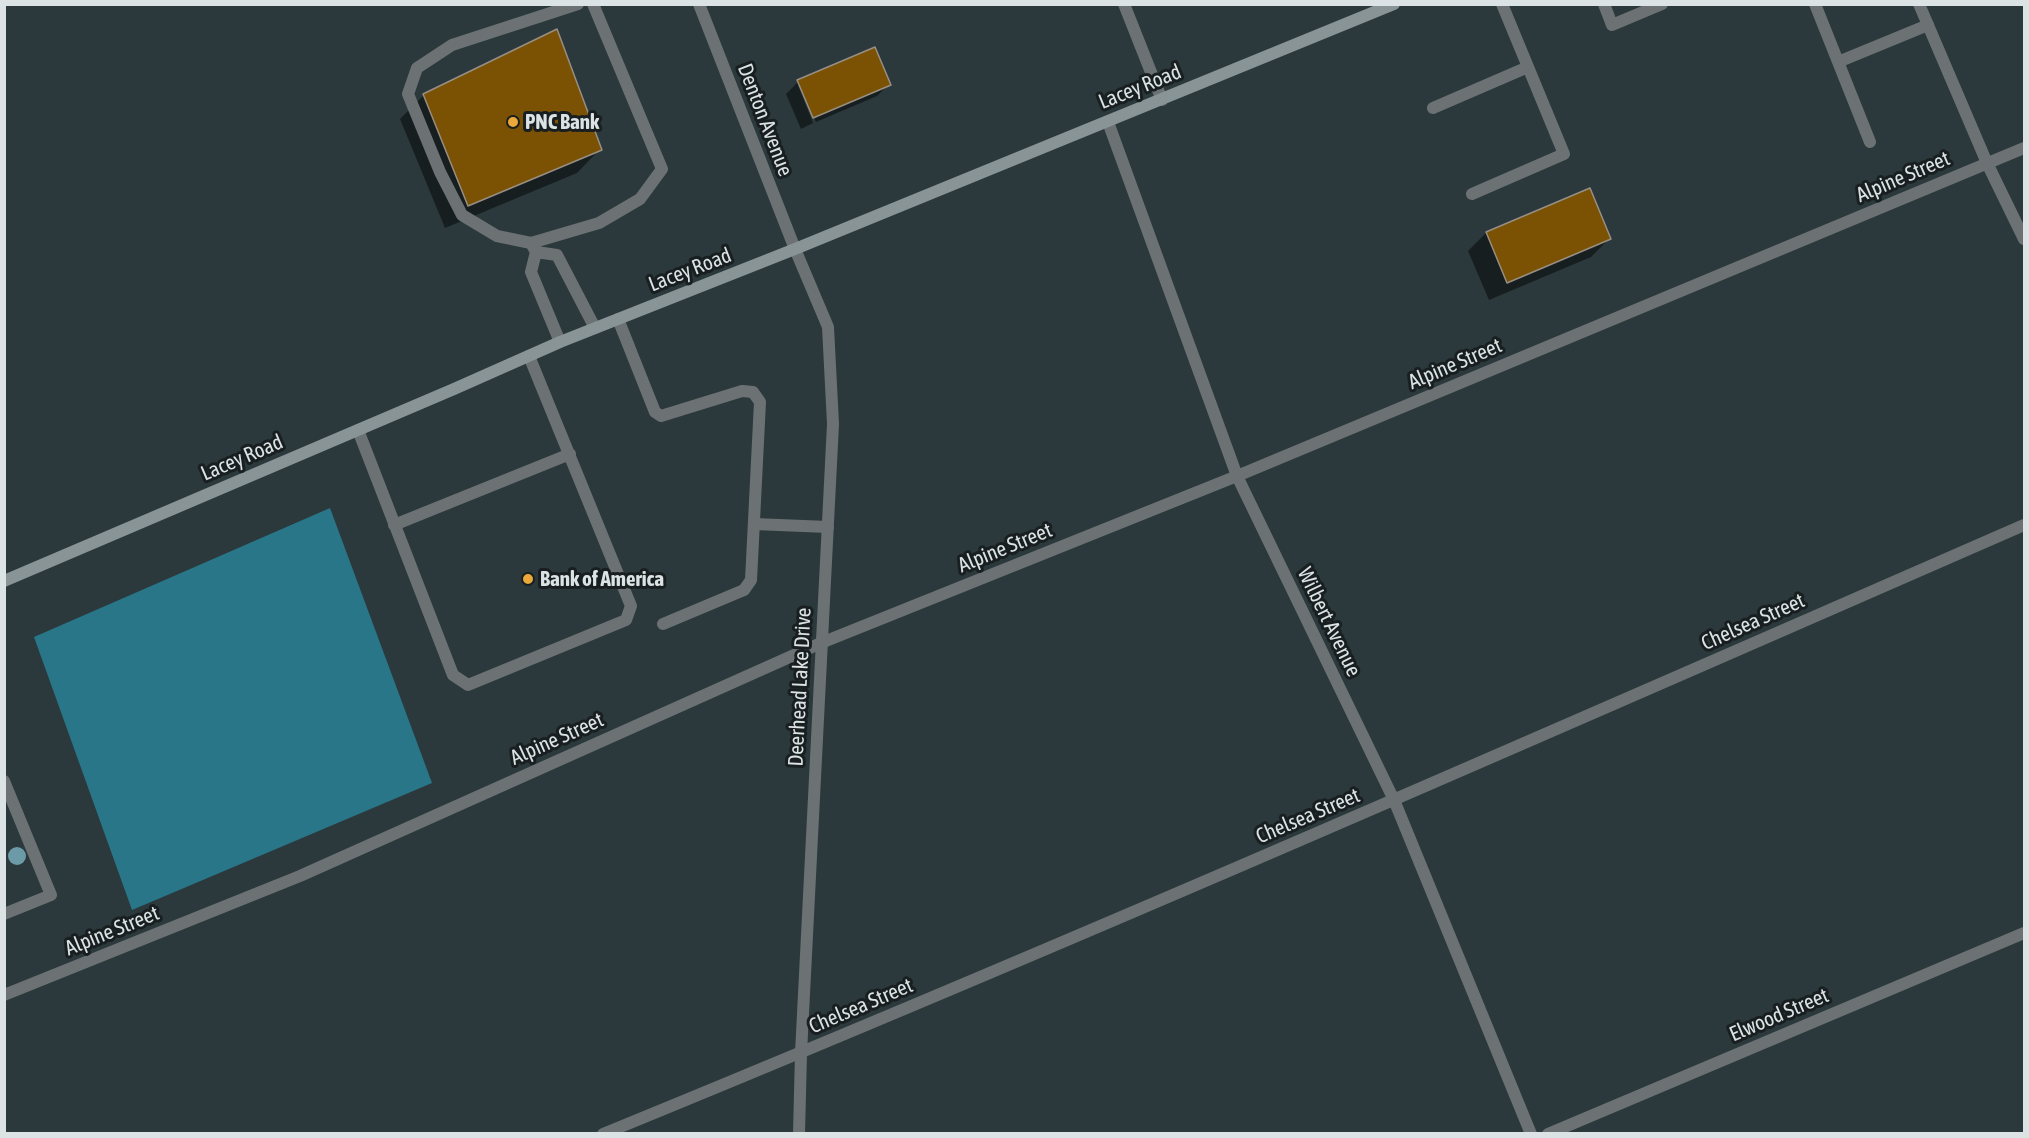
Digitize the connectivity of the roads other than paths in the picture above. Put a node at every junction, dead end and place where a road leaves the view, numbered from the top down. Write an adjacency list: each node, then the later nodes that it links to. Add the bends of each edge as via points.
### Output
1 (578, 4): 22 (street, via 452,45 417,68 408,94 462,215 497,236)
2 (593, 4): 22 (street, via 662,169 640,200 599,223)
3 (699, 4): 23 (street, Denton Avenue)
4 (1124, 4): 14 (street)
5 (1394, 4): 14 (main road, Lacey Road)
6 (1502, 4): 13 (street)
7 (1604, 4): 8 (street, via 1612,25)
8 (1662, 4)
9 (1815, 4): 12 (street)
10 (1919, 4): 11 (street)
11 (1928, 25): 12 (street); 19 (street)
12 (1838, 62): 17 (street)
13 (1528, 67): 15 (street); 20 (street, via 1564,154)
14 (1162, 100): 16 (main road, Lacey Road)
15 (1433, 108)
16 (1108, 122): 23 (main road, Lacey Road); 30 (street, Wilbert Avenue)
17 (1870, 142)
18 (2025, 148): 19 (street, Alpine Street)
19 (1987, 163): 21 (street); 30 (street, Alpine Street)
20 (1472, 194)
21 (2025, 239)
22 (533, 247): 25 (street, via 557,255); 26 (street, via 531,272)
23 (795, 249): 24 (main road, Lacey Road); 34 (street, Deerhead Lake Drive, via 828,327 833,424)
24 (618, 319): 25 (main road, Lacey Road); 31 (street, via 655,412 661,416 742,391 753,392 760,402)
25 (595, 328): 26 (main road, Lacey Road)
26 (560, 342): 27 (main road, Lacey Road)
27 (529, 356): 28 (main road, Lacey Road); 29 (street)
28 (358, 430): 32 (street); 35 (main road, Lacey Road)
29 (570, 454): 32 (street); 32 (street, via 631,606 626,620 468,685 453,675)
30 (1237, 476): 37 (street, Alpine Street); 39 (street, Wilbert Avenue)
31 (754, 524): 34 (street); 36 (street, via 751,580 744,590)
32 (394, 525)
33 (2025, 525): 39 (street, Chelsea Street)
34 (828, 527): 37 (street, Deerhead Lake Drive)
35 (4, 581)
36 (663, 624)
37 (821, 643): 42 (street, Alpine Street, via 300,876); 43 (street, Deerhead Lake Drive)
38 (4, 781): 40 (street, via 51,895)
39 (1394, 800): 43 (street, Chelsea Street); 46 (street, Wilbert Avenue)
40 (4, 914)
41 (2025, 933): 47 (street, Elwood Street)
42 (4, 995)
43 (801, 1053): 44 (street, Chelsea Street); 45 (street, Deerhead Lake Drive)
44 (603, 1134)
45 (799, 1134)
46 (1532, 1134)
47 (1548, 1134)

